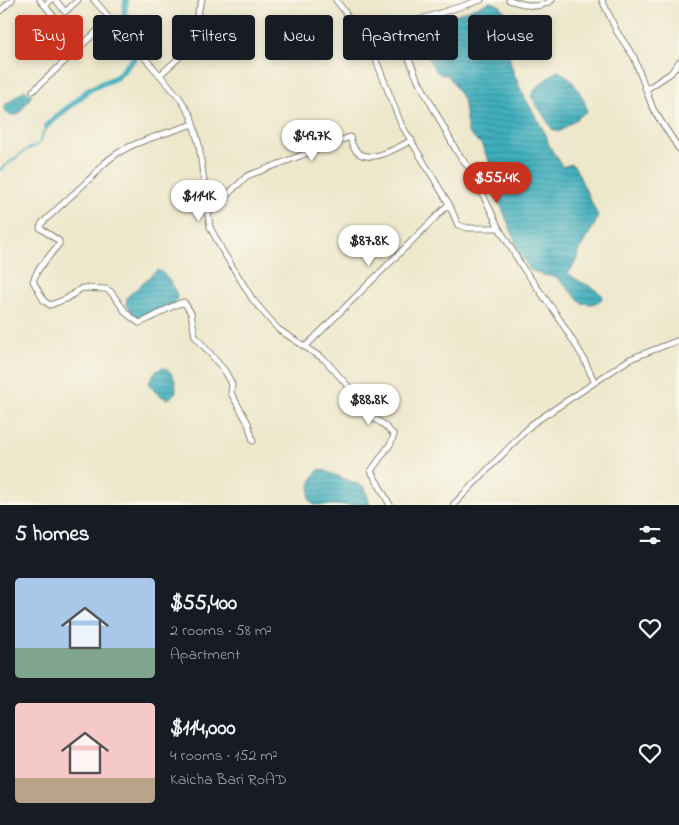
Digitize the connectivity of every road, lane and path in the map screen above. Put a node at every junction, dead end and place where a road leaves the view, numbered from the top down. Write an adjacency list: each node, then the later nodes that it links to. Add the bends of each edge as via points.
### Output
1 (12, 0): 14 (street)
2 (40, 0): 13 (street)
3 (51, 0): 13 (street)
4 (56, 0): 5 (street, via 65,12)
5 (78, 0)
6 (94, 0): 16 (street)
7 (202, 0): 26 (street, via 192,29 193,45)
8 (336, 0): 17 (street)
9 (481, 0): 18 (street)
10 (508, 0): 11 (street, via 531,7)
11 (552, 0)
12 (602, 0): 27 (street, via 617,32 634,57)
13 (45, 6): 15 (street)
14 (0, 11)
15 (52, 15)
16 (107, 15)
17 (346, 15)
18 (434, 15)
19 (93, 35): 20 (street)
20 (83, 45)
21 (67, 60): 28 (street)
22 (147, 60): 26 (street)
23 (376, 60): 30 (street, via 402,124)
24 (409, 60): 34 (street, via 457,152 472,172)
25 (679, 62): 27 (street, via 671,73)
26 (160, 74): 29 (street, via 179,97)
27 (647, 89): 31 (street, via 653,109)
28 (33, 91)
29 (193, 124): 33 (street, via 199,145); 38 (street, via 128,148 101,166 42,223 40,228 59,244 33,281 44,301 50,305 82,288 106,289 139,323 184,302 191,313 195,336 232,384 231,393 248,423)
30 (412, 140): 32 (street); 33 (street, via 387,154 373,156 360,154 352,148 350,137 329,144 247,176)
31 (679, 149)
32 (449, 204): 34 (street, via 458,225); 36 (street)
33 (207, 214): 36 (street, via 222,250 253,300 278,329)
34 (499, 228): 37 (street, via 583,357)
35 (679, 340): 37 (street, via 630,359)
36 (305, 347): 39 (street, via 325,360 356,395 363,412 394,435 371,471)
37 (594, 381): 40 (street, via 532,424)
38 (253, 441)
39 (390, 505)
40 (454, 505)

